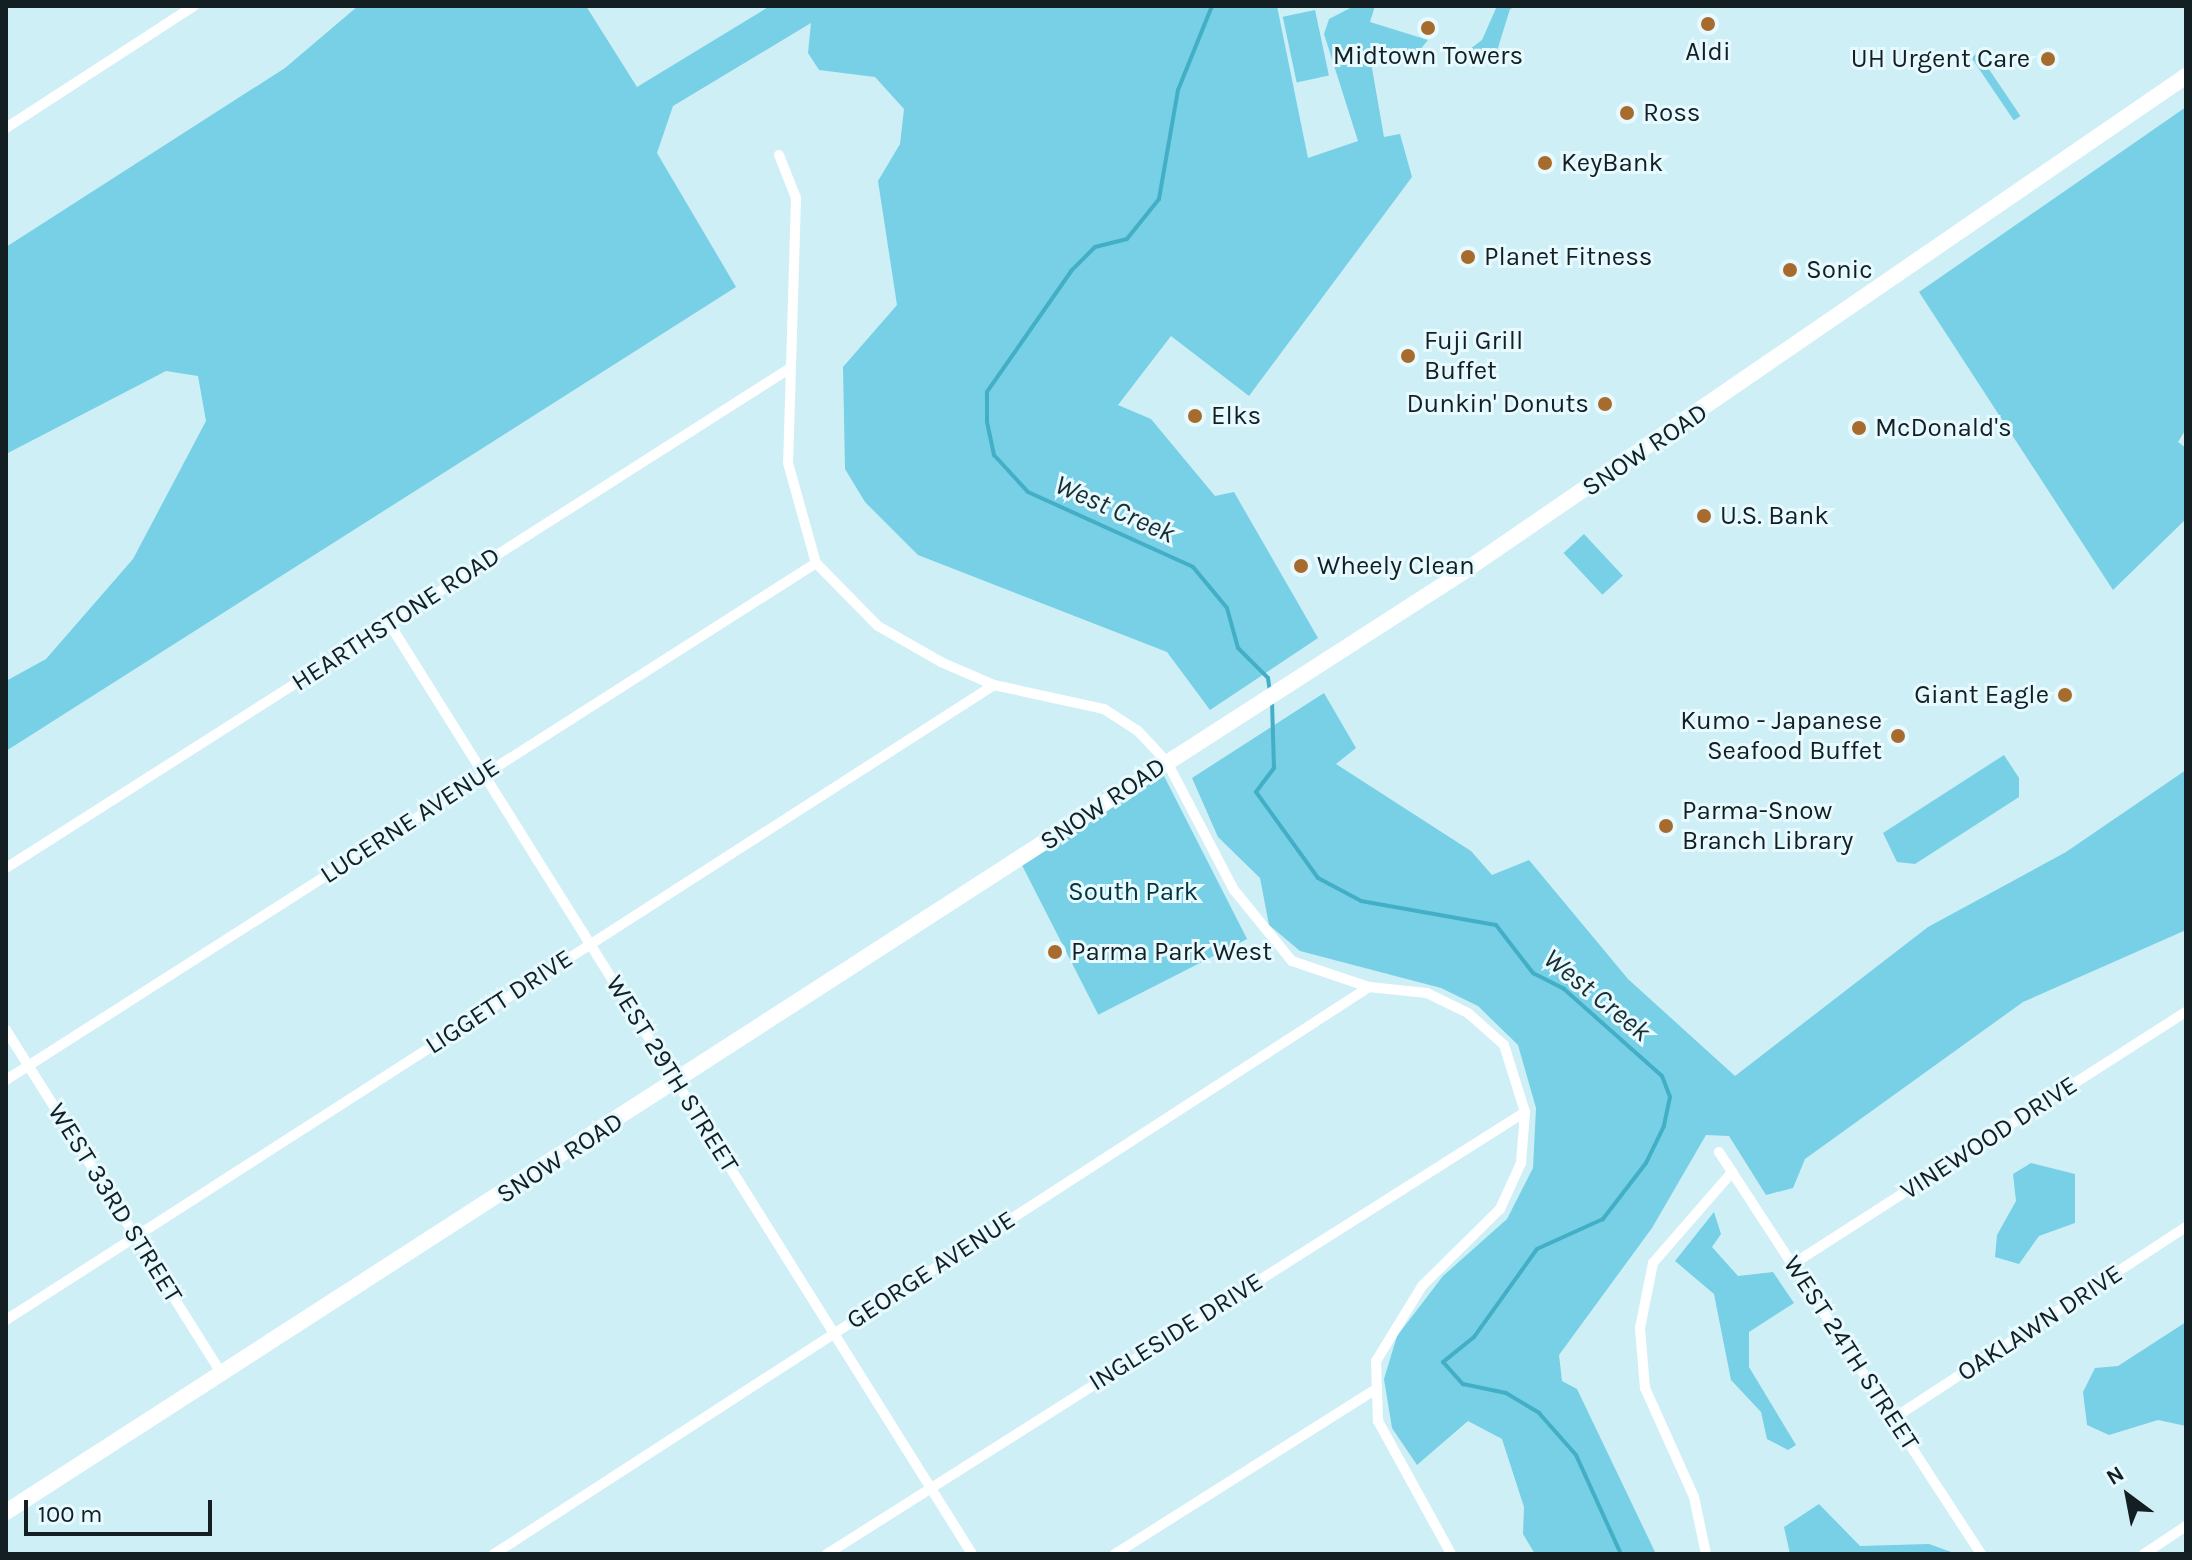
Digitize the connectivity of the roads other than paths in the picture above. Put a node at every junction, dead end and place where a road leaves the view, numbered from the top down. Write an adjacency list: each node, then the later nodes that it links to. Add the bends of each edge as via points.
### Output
1 (194, 6): 3 (street)
2 (2186, 76): 9 (main road, SNOW ROAD, via 1648,449)
3 (6, 128)
4 (779, 155): 5 (street, via 796,198)
5 (787, 370): 6 (street, via 788,463); 7 (street, HEARTHSTONE ROAD)
6 (816, 563): 8 (street, via 878,626); 10 (street, LUCERNE AVENUE)
7 (389, 623): 10 (street, WEST 29TH STREET); 11 (street, HEARTHSTONE ROAD)
8 (994, 685): 9 (street, via 1104,709); 12 (street, LIGGETT DRIVE)
9 (1167, 762): 13 (street, via 1260,930 1292,961); 18 (main road, SNOW ROAD)
10 (484, 774): 12 (street, WEST 29TH STREET); 16 (street, LUCERNE AVENUE)
11 (6, 868)
12 (590, 943): 18 (street, WEST 29TH STREET); 23 (street, LIGGETT DRIVE)
13 (1369, 987): 19 (street, via 1427,993 1468,1013 1504,1045); 26 (street, GEORGE AVENUE)
14 (2186, 1012): 24 (street, VINEWOOD DRIVE)
15 (6, 1030): 16 (street, WEST 33RD STREET)
16 (29, 1066): 17 (street, LUCERNE AVENUE); 23 (street, WEST 33RD STREET)
17 (6, 1080)
18 (677, 1082): 26 (street, WEST 29TH STREET); 27 (main road, SNOW ROAD)
19 (1525, 1112): 28 (street, via 1521,1163 1500,1209 1422,1286 1392,1328 1376,1361); 30 (street, INGLESIDE DRIVE)
20 (1719, 1152): 21 (street, WEST 24TH STREET)
21 (1732, 1172): 24 (street, WEST 24TH STREET); 38 (street, via 1653,1263 1640,1328 1645,1388 1694,1497)
22 (2186, 1227): 29 (street, OAKLAWN DRIVE)
23 (137, 1237): 25 (street, LIGGETT DRIVE); 27 (street, WEST 33RD STREET)
24 (1793, 1264): 29 (street, WEST 24TH STREET)
25 (6, 1320)
26 (833, 1333): 30 (street, WEST 29TH STREET); 34 (street, GEORGE AVENUE)
27 (223, 1376): 31 (main road, SNOW ROAD)
28 (1374, 1390): 33 (street, via 1393,1457); 37 (street)
29 (1894, 1418): 39 (street, WEST 24TH STREET)
30 (930, 1488): 35 (street, INGLESIDE DRIVE); 36 (street)
31 (6, 1512)
32 (2186, 1526): 40 (street)
33 (1448, 1553)
34 (494, 1554)
35 (827, 1554)
36 (972, 1554)
37 (1115, 1554)
38 (1706, 1554)
39 (1981, 1554)
40 (2144, 1554)

